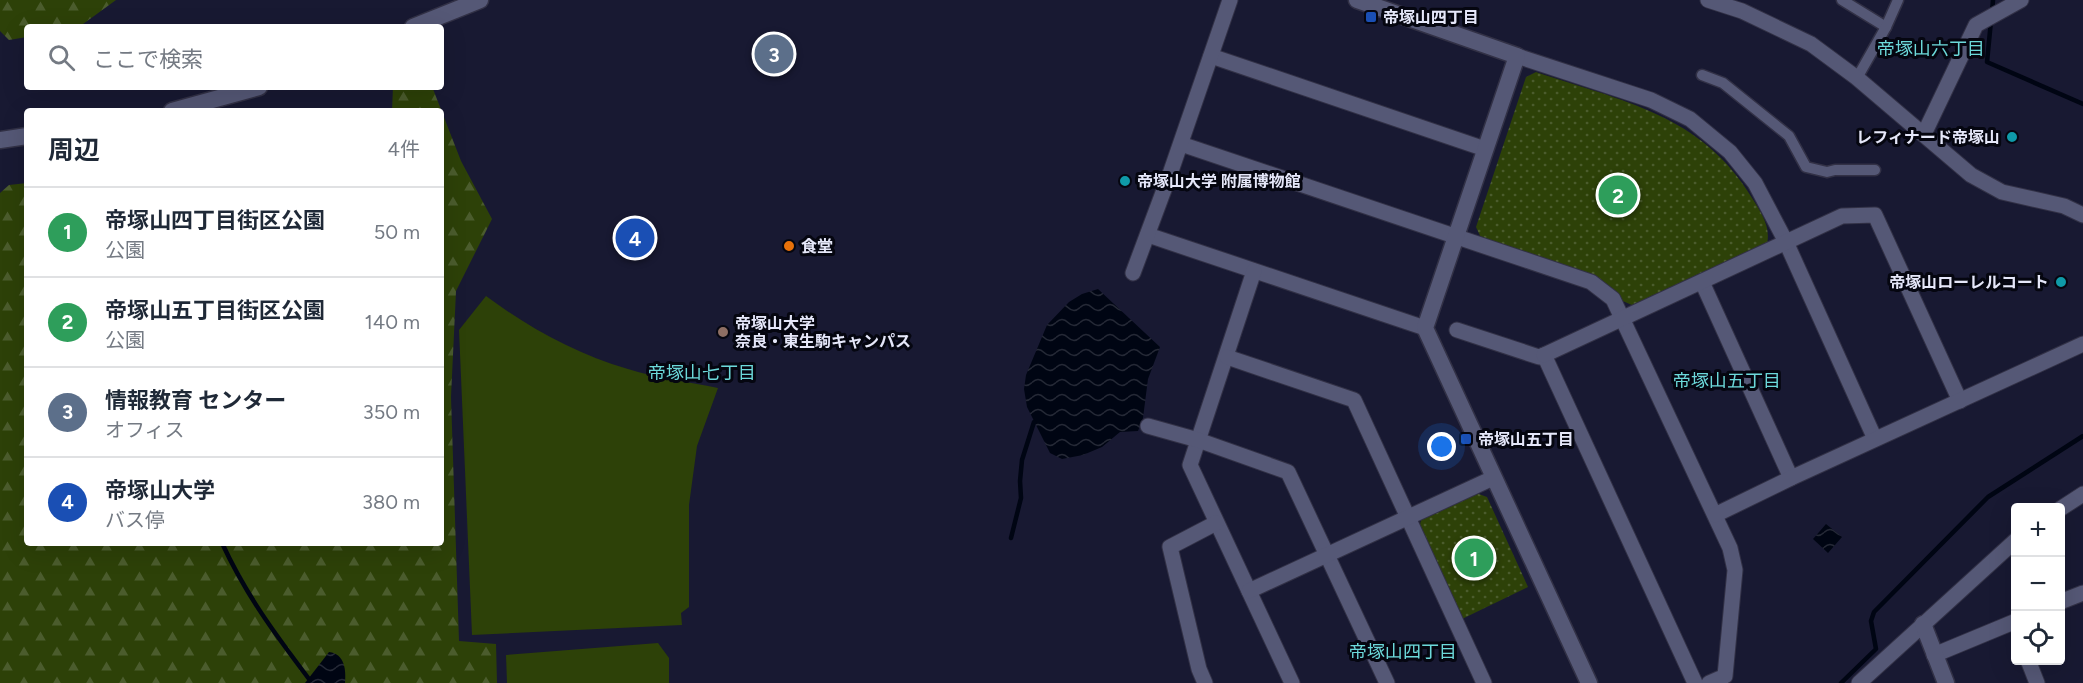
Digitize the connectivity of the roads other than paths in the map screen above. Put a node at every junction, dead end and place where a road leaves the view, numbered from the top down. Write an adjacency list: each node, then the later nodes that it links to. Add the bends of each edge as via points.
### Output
1 (480, 0): 8 (street)
2 (1230, 0): 10 (street)
3 (1357, 0): 11 (street)
4 (1708, 0): 13 (street, via 1742,11 1811,44)
5 (1842, 0): 9 (street)
6 (1898, 0): 9 (street)
7 (2020, 0): 16 (street, via 1976,25)
8 (420, 24)
9 (1886, 27): 13 (street)
10 (1210, 56): 19 (street); 20 (street)
11 (1517, 56): 20 (street); 25 (street, via 1651,100 1690,119 1730,152 1755,183)
12 (1702, 75): 21 (street, via 1723,83 1789,136 1806,167 1827,172)
13 (1857, 78): 16 (street)
14 (248, 90): 15 (street)
15 (183, 108)
16 (1924, 134): 22 (street, via 1971,175 2002,192 2064,206)
17 (24, 136): 18 (street)
18 (0, 140)
19 (1181, 144): 23 (street); 24 (street)
20 (1485, 149): 24 (street)
21 (1875, 170)
22 (2083, 215)
23 (1148, 235): 26 (street); 27 (street)
24 (1456, 237): 29 (street, via 1591,282 1613,299); 30 (street)
25 (1785, 242): 28 (street); 35 (street, via 1842,216 1875,215); 37 (street)
26 (1254, 271): 30 (street); 34 (street)
27 (1133, 273)
28 (1702, 282): 29 (street); 40 (street)
29 (1622, 317): 33 (street); 43 (street)
30 (1425, 328): 39 (street)
31 (1457, 330): 33 (street, via 1539,357)
32 (2083, 344): 35 (street)
33 (1544, 355): 60 (street)
34 (1227, 357): 38 (street); 44 (street, via 1354,400)
35 (1960, 401): 37 (street)
36 (1148, 426): 38 (street)
37 (1875, 439): 40 (street)
38 (1198, 440): 45 (street, via 1190,465); 47 (street, via 1288,472)
39 (1493, 478): 44 (street); 59 (street)
40 (1791, 478): 43 (street)
41 (2083, 494): 42 (street)
42 (2065, 506)
43 (1715, 515): 61 (street, via 1735,570 1725,676)
44 (1407, 518): 47 (street); 58 (street)
45 (1216, 523): 48 (street); 55 (street, via 1170,547 1199,669)
46 (2011, 543): 51 (street)
47 (1327, 554): 48 (street); 57 (street)
48 (1249, 591): 56 (street)
49 (2083, 594): 50 (street)
50 (2065, 601)
51 (1923, 624): 53 (street); 62 (street)
52 (2011, 625): 53 (street)
53 (1934, 655): 63 (street)
54 (2030, 665): 64 (street)
55 (1206, 683)
56 (1292, 683)
57 (1387, 683)
58 (1484, 683)
59 (1589, 683)
60 (1695, 683)
61 (1709, 683)
62 (1859, 683)
63 (1946, 683)
64 (2037, 683)

